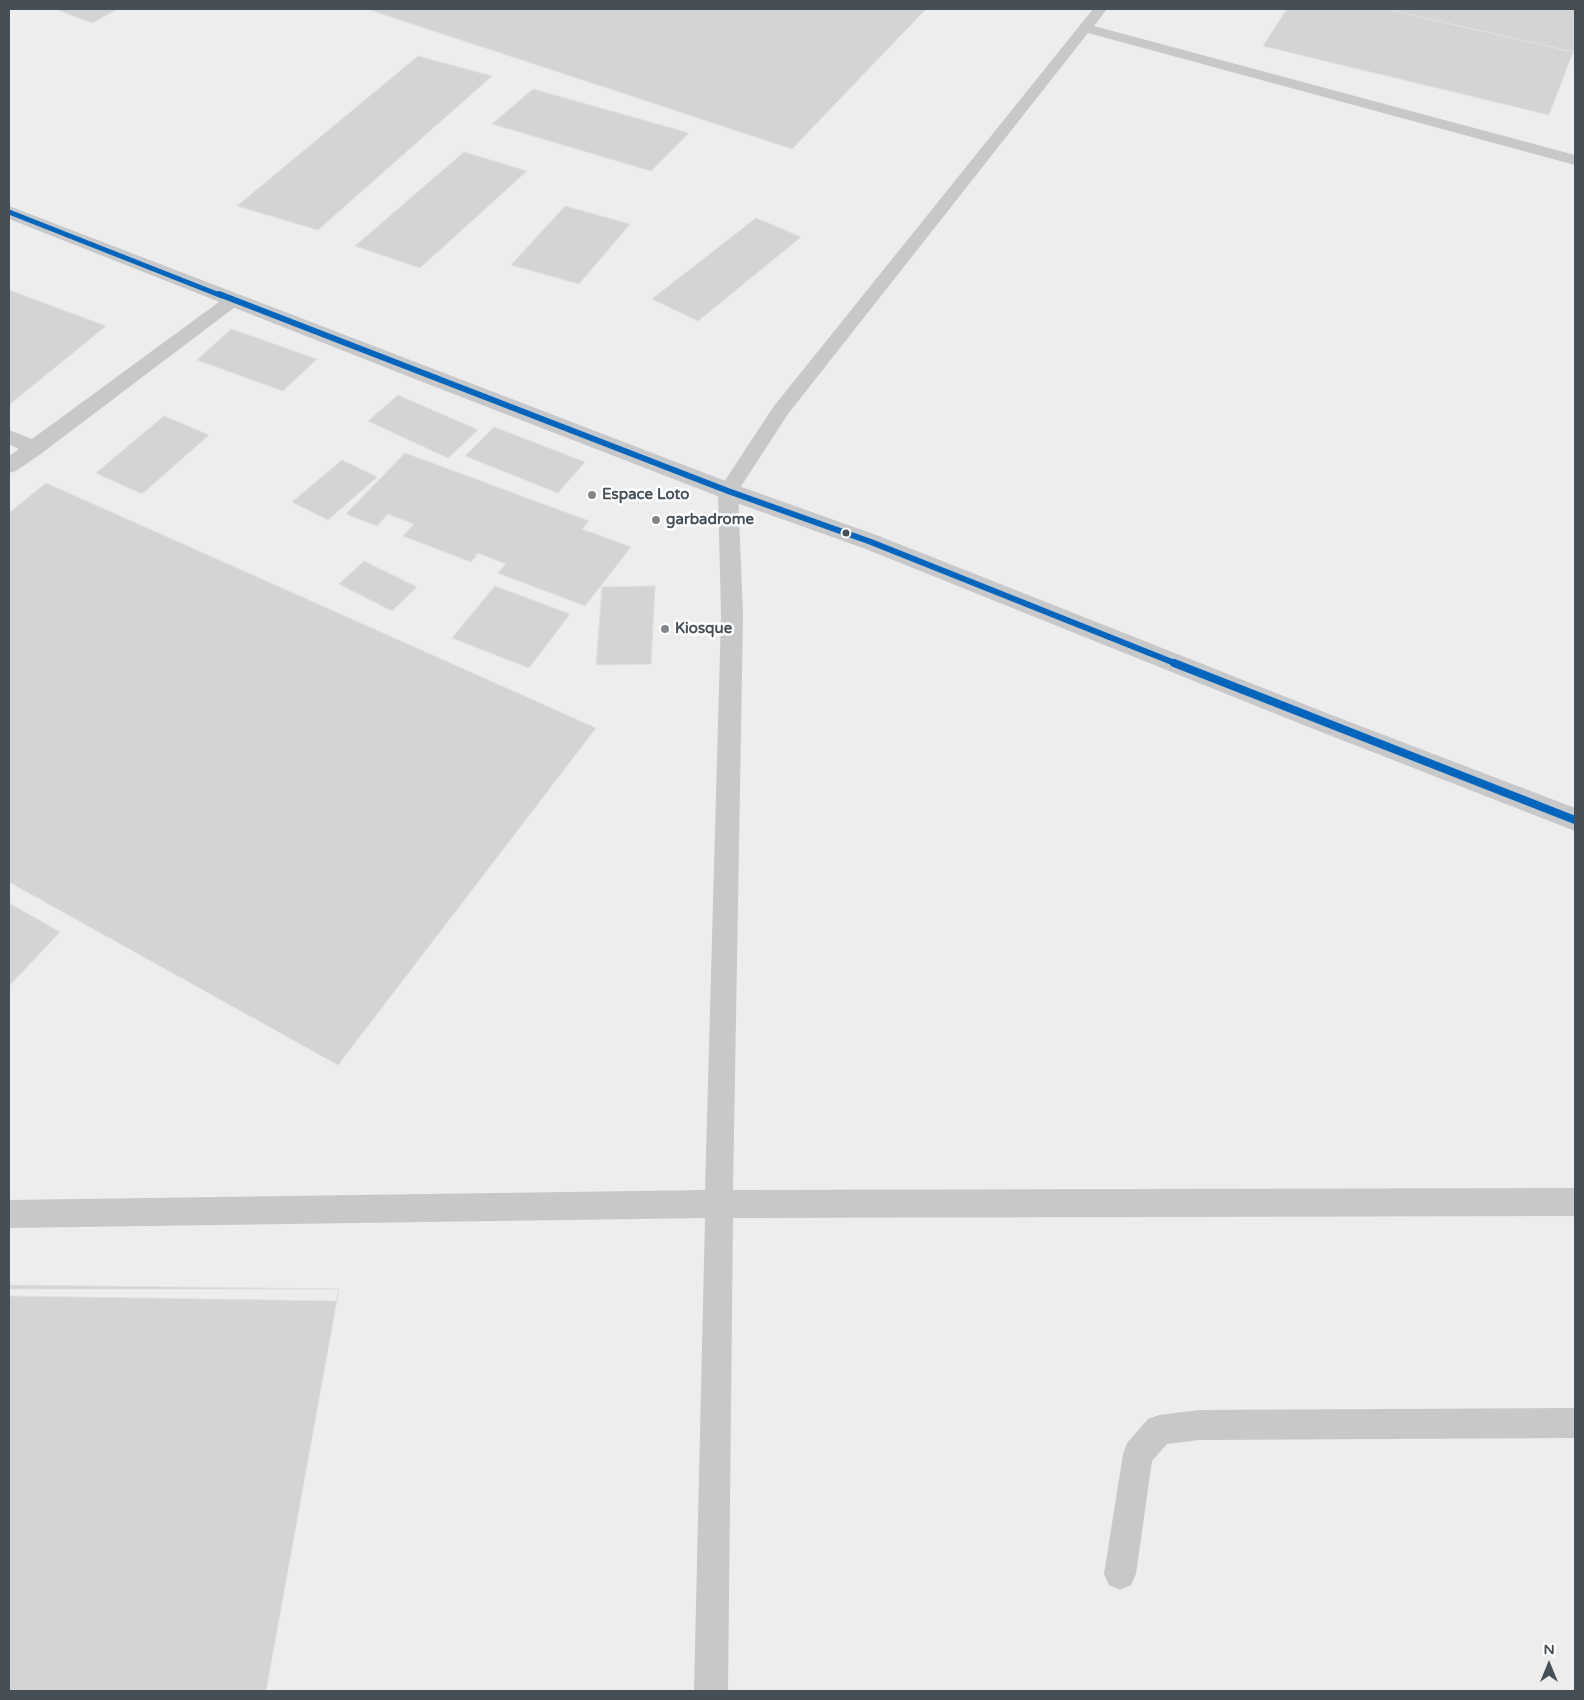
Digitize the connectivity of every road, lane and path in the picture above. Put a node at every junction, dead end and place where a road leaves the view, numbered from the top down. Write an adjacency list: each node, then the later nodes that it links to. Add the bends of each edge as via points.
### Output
1 (1100, 9): 2 (lane)
2 (1086, 28): 3 (lane); 9 (lane, via 781,410)
3 (1575, 160)
4 (9, 212): 5 (street)
5 (233, 300): 7 (lane); 9 (street)
6 (9, 436): 7 (lane)
7 (35, 448): 8 (lane)
8 (9, 466)
9 (728, 491): 10 (street, via 871,542); 12 (lane, via 732,615)
10 (1575, 820)
11 (1575, 1202): 12 (lane)
12 (719, 1204): 13 (lane); 16 (lane)
13 (9, 1214)
14 (1575, 1423): 15 (lane, via 1199,1425 1159,1430 1138,1454)
15 (1120, 1574)
16 (711, 1691)

